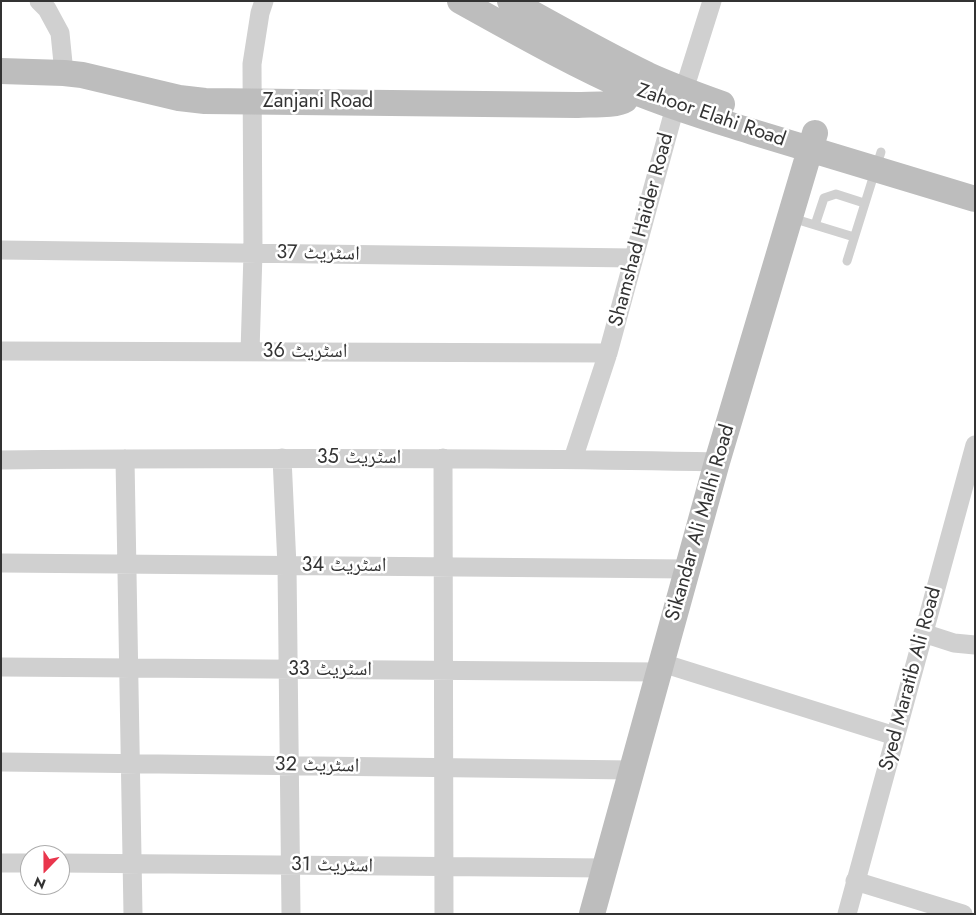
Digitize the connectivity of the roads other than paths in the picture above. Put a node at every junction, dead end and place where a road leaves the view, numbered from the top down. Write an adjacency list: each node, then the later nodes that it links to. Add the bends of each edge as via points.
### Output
1 (39, 1): 7 (street, via 60,33)
2 (264, 1): 10 (street, via 252,64)
3 (460, 1): 8 (street, Zahoor Elahi Road)
4 (510, 1): 9 (street, Zahoor Elahi Road, via 649,75)
5 (712, 1): 9 (street, Shamshad Haider Road)
6 (1, 71): 7 (street, Zanjani Road)
7 (64, 72): 10 (street, Zanjani Road, via 179,98)
8 (631, 90): 9 (street, Zahoor Elahi Road); 10 (street, Zanjani Road, via 621,102 605,104)
9 (680, 99): 11 (street, Zahoor Elahi Road); 21 (street, Shamshad Haider Road)
10 (253, 102): 20 (street)
11 (813, 141): 12 (street, Zahoor Elahi Road); 16 (street, Sikandar Ali Malhi Road)
12 (878, 161): 13 (street, Zahoor Elahi Road); 14 (street, Zahoor Elahi Road); 15 (lane)
13 (975, 180)
14 (975, 199)
15 (864, 203): 17 (lane, via 836,194 824,198); 18 (lane)
16 (790, 217): 17 (lane); 32 (street, Sikandar Ali Malhi Road)
17 (815, 225): 18 (lane)
18 (854, 236): 22 (lane)
19 (1, 250): 20 (street, اسٹریٹ 37)
20 (253, 253): 21 (street, اسٹریٹ 37); 24 (street)
21 (634, 258): 25 (street, Shamshad Haider Road)
22 (847, 261)
23 (1, 351): 24 (street, اسٹریٹ 36)
24 (250, 352): 25 (street, اسٹریٹ 36)
25 (608, 353): 30 (street, Shamshad Haider Road)
26 (975, 445): 38 (street, Syed Maratib Ali Road)
27 (282, 458): 28 (street, اسٹریٹ 35); 29 (street, اسٹریٹ 35); 35 (street)
28 (443, 458): 30 (street, اسٹریٹ 35); 36 (street)
29 (125, 459): 31 (street, اسٹریٹ 35); 34 (street)
30 (573, 459): 32 (street, اسٹریٹ 35)
31 (1, 460)
32 (717, 462): 37 (street, Sikandar Ali Malhi Road)
33 (1, 564): 34 (street, اسٹریٹ 34)
34 (127, 564): 35 (street, اسٹریٹ 34); 41 (street)
35 (287, 566): 36 (street, اسٹریٹ 34); 43 (street)
36 (443, 567): 37 (street, اسٹریٹ 34); 44 (street)
37 (688, 569): 42 (street, Sikandar Ali Malhi Road)
38 (923, 633): 39 (street, via 954,643); 45 (street, Syed Maratib Ali Road)
39 (975, 645)
40 (1, 668): 41 (street, اسٹریٹ 33)
41 (129, 668): 43 (street, اسٹریٹ 33); 47 (street)
42 (660, 668): 44 (street, اسٹریٹ 33); 45 (street, اسٹریٹ 33); 50 (street, Sikandar Ali Malhi Road)
43 (288, 669): 44 (street, اسٹریٹ 33); 48 (street)
44 (444, 670): 49 (street)
45 (895, 736): 58 (street, Syed Maratib Ali Road)
46 (1, 762): 47 (street, اسٹریٹ 32)
47 (130, 764): 48 (street, اسٹریٹ 32); 54 (street)
48 (289, 766): 49 (street, اسٹریٹ 32); 55 (street)
49 (443, 768): 50 (street, اسٹریٹ 32); 56 (street)
50 (632, 770): 57 (street, Sikandar Ali Malhi Road)
51 (1, 863): 52 (street)
52 (20, 863)
53 (70, 863): 54 (street, اسٹریٹ 31)
54 (132, 864): 55 (street, اسٹریٹ 31); 59 (street)
55 (291, 865): 56 (street, اسٹریٹ 31); 60 (street)
56 (444, 867): 57 (street, اسٹریٹ 31); 61 (street)
57 (605, 868): 62 (street, Sikandar Ali Malhi Road)
58 (855, 881): 63 (street, Syed Maratib Ali Road); 64 (street)
59 (133, 914)
60 (291, 914)
61 (444, 914)
62 (592, 914)
63 (846, 914)
64 (963, 914)

